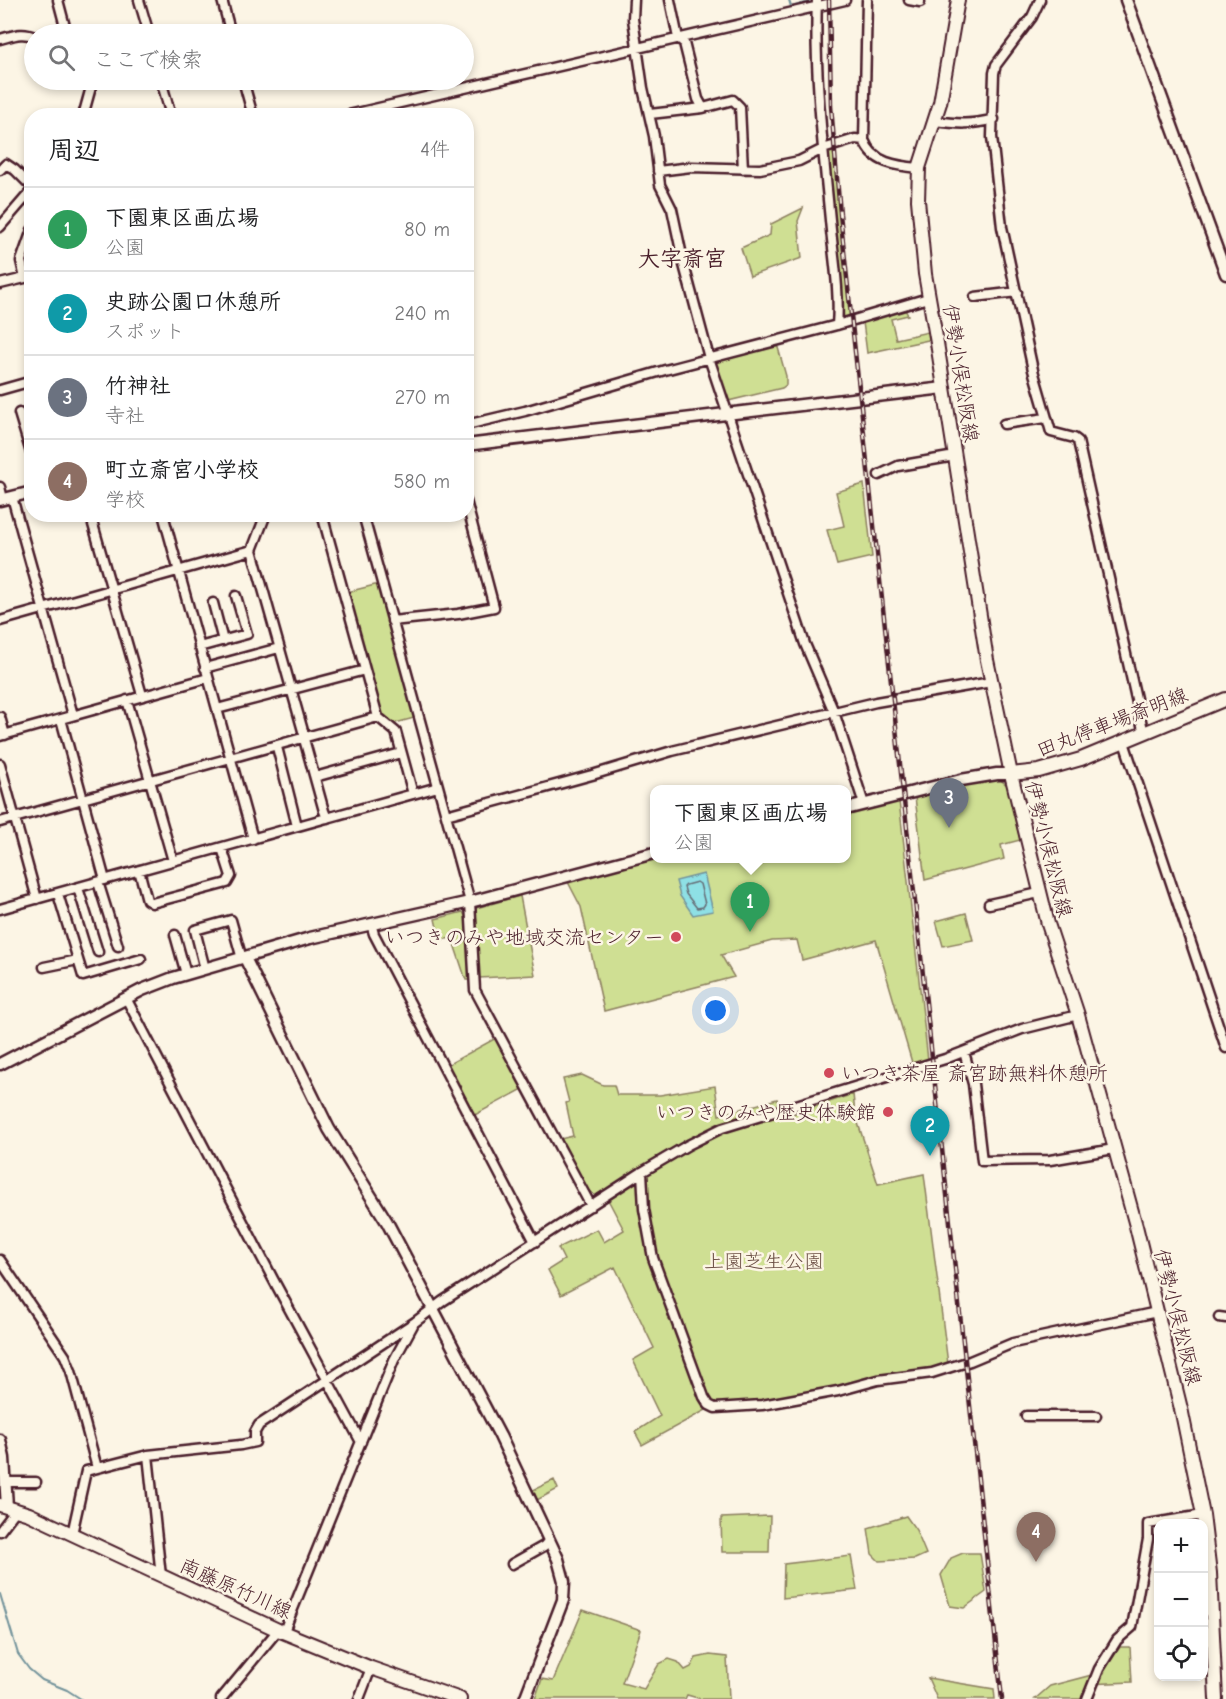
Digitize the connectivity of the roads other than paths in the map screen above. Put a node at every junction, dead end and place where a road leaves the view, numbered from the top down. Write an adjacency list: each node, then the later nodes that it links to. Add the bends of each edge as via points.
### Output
1 (58, 0): 14 (street)
2 (139, 0): 15 (street)
3 (222, 0): 16 (street)
4 (634, 0): 20 (street)
5 (670, 0): 18 (street)
6 (844, 0): 13 (street)
7 (867, 0): 34 (street)
8 (909, 0): 12 (street)
9 (958, 0): 33 (main road, 伊勢小俣松阪線)
10 (1040, 0): 32 (street, via 996,65)
11 (1126, 0): 45 (street)
12 (920, 2)
13 (817, 4): 18 (street); 35 (street)
14 (64, 24)
15 (146, 24)
16 (228, 24)
17 (24, 34): 19 (street)
18 (678, 38): 20 (street); 30 (street, via 684,43)
19 (0, 39)
20 (638, 47): 21 (street); 31 (street)
21 (474, 85)
22 (90, 90): 26 (street)
23 (164, 90): 27 (street)
24 (246, 90): 28 (street)
25 (455, 90): 29 (street)
26 (85, 108)
27 (169, 108)
28 (251, 108)
29 (378, 108)
30 (703, 108): 31 (street); 37 (street, via 733,100 740,107)
31 (650, 114): 39 (street)
32 (994, 118): 33 (street, via 976,124); 48 (street, via 995,180)
33 (935, 121): 36 (main road, 伊勢小俣松阪線)
34 (864, 140): 35 (street); 36 (street, via 872,155)
35 (823, 149): 37 (street, via 799,161); 51 (street)
36 (919, 168): 50 (main road, 伊勢小俣松阪線, via 920,233)
37 (743, 169): 39 (street, via 691,167)
38 (0, 170): 40 (street, via 6,164)
39 (658, 171): 52 (street, via 672,209)
40 (24, 180)
41 (24, 198): 42 (street)
42 (0, 227)
43 (24, 253): 44 (street)
44 (24, 274)
45 (1226, 274)
46 (24, 278): 47 (street)
47 (0, 284)
48 (1017, 292): 49 (street); 58 (street)
49 (975, 297)
50 (928, 298): 51 (street); 54 (main road, 伊勢小俣松阪線)
51 (837, 325): 52 (street)
52 (709, 358): 57 (street); 59 (street)
53 (24, 383): 55 (street)
54 (944, 388): 57 (street); 63 (main road, 伊勢小俣松阪線)
55 (0, 390)
56 (19, 413): 61 (street)
57 (726, 414): 62 (street); 94 (street, via 805,644)
58 (1046, 418): 60 (street); 99 (street, via 1051,432 1078,441)
59 (474, 422)
60 (1004, 424)
61 (24, 430)
62 (474, 444)
63 (955, 456): 64 (street, via 898,466); 88 (main road, 伊勢小俣松阪線)
64 (879, 475)
65 (0, 487): 67 (street)
66 (24, 494): 67 (street)
67 (5, 499): 79 (street)
68 (92, 522): 76 (street)
69 (165, 522): 75 (street)
70 (263, 522): 74 (street)
71 (324, 522): 86 (street)
72 (365, 522): 81 (street)
73 (472, 522): 81 (street, via 494,607)
74 (252, 550): 75 (street); 84 (street)
75 (179, 571): 76 (street); 83 (street)
76 (112, 590): 79 (street); 90 (street)
77 (236, 596): 82 (street, via 247,634)
78 (213, 603): 82 (street)
79 (43, 609): 80 (street); 95 (street)
80 (0, 621)
81 (392, 621): 110 (street)
82 (223, 640): 83 (street)
83 (199, 648): 85 (street)
84 (279, 648): 85 (street); 89 (street)
85 (205, 668): 87 (street)
86 (365, 670): 89 (street); 97 (street)
87 (208, 678): 90 (street); 93 (street)
88 (991, 682): 94 (street); 107 (main road, 伊勢小俣松阪線)
89 (291, 690): 93 (street); 101 (street)
90 (141, 695): 92 (street)
91 (1226, 699): 99 (main road, 田丸停車場斎明線)
92 (127, 700): 95 (street); 109 (street)
93 (217, 709): 105 (street)
94 (834, 712): 113 (street); 115 (street, via 672,750)
95 (73, 715): 98 (street)
96 (0, 717): 100 (street)
97 (378, 717): 101 (street); 104 (street, via 396,732)
98 (61, 719): 100 (street); 112 (street)
99 (1144, 734): 102 (main road, 田丸停車場斎明線)
100 (2, 735)
101 (304, 738): 103 (street); 108 (street)
102 (1124, 742): 107 (main road, 田丸停車場斎明線, via 1044,770); 145 (street)
103 (277, 747): 105 (street); 119 (street)
104 (401, 753): 108 (street); 111 (street)
105 (231, 759): 109 (street); 120 (street)
106 (0, 764): 116 (street)
107 (1011, 774): 113 (street, via 969,778); 127 (main road, 伊勢小俣松阪線)
108 (315, 777): 117 (street)
109 (151, 780): 112 (street); 123 (street)
110 (438, 787): 111 (street); 115 (street)
111 (413, 794): 117 (street)
112 (83, 799): 116 (street); 125 (street)
113 (864, 804): 114 (street)
114 (851, 808)
115 (446, 815): 130 (street)
116 (15, 818): 118 (street); 129 (street)
117 (327, 818): 119 (street)
118 (0, 822)
119 (297, 826): 120 (street)
120 (253, 839): 121 (street)
121 (222, 848): 123 (street); 124 (street, via 231,876 227,883 152,903 147,900)
122 (650, 854): 130 (street)
123 (173, 861): 124 (street)
124 (139, 870): 125 (street)
125 (102, 881): 126 (street); 135 (street)
126 (78, 888): 128 (street); 136 (street)
127 (1040, 893): 131 (street); 144 (main road, 伊勢小俣松阪線)
128 (58, 894): 129 (street); 139 (street)
129 (37, 899): 132 (street)
130 (470, 902): 133 (street); 150 (street, via 475,990)
131 (989, 904)
132 (0, 909)
133 (371, 924): 137 (street); 151 (street)
134 (175, 935): 142 (street)
135 (118, 946)
136 (98, 952)
137 (244, 958): 141 (street); 141 (street, via 231,920 195,930); 153 (street, via 329,1130 387,1222)
138 (141, 959): 139 (street, via 83,976)
139 (78, 960): 140 (street)
140 (44, 968)
141 (205, 969): 142 (street)
142 (186, 974): 143 (street)
143 (126, 998): 147 (street); 156 (street)
144 (1078, 1015): 146 (street, via 1022,1029); 148 (main road, 伊勢小俣松阪線)
145 (1226, 1048)
146 (964, 1052): 148 (street, via 973,1084 982,1161 1050,1160); 149 (street, via 722,1128)
147 (0, 1064)
148 (1114, 1149): 154 (main road, 伊勢小俣松阪線)
149 (642, 1172): 150 (street); 154 (street, via 653,1258 704,1397 714,1408 762,1405 878,1380 932,1373 1013,1343)
150 (591, 1206): 151 (street)
151 (536, 1242): 153 (street)
152 (0, 1260): 162 (street, via 65,1356)
153 (433, 1309): 155 (street); 169 (street)
154 (1157, 1312): 166 (main road, 伊勢小俣松阪線)
155 (415, 1322): 156 (street); 160 (street, via 394,1360)
156 (327, 1381): 160 (street); 161 (street, via 259,1425 251,1444)
157 (1026, 1416): 158 (street)
158 (1095, 1416)
159 (0, 1440): 163 (street)
160 (361, 1442): 172 (street)
161 (148, 1455): 162 (street); 171 (street)
162 (97, 1468): 168 (street, via 86,1471)
163 (5, 1482): 164 (street); 165 (street)
164 (36, 1482)
165 (8, 1507): 167 (street); 168 (main road, 南藤原竹川線)
166 (1203, 1515): 178 (street, via 1148,1524 1132,1627 1117,1640); 179 (main road, 伊勢小俣松阪線)
167 (0, 1531)
168 (72, 1534): 171 (main road, 南藤原竹川線)
169 (549, 1540): 170 (street); 177 (street, via 562,1573 563,1600)
170 (512, 1564)
171 (161, 1576): 172 (main road, 南藤原竹川線)
172 (281, 1630): 173 (main road, 南藤原竹川線); 174 (street)
173 (371, 1668): 175 (street); 176 (main road, 南藤原竹川線)
174 (221, 1699)
175 (359, 1699)
176 (460, 1699)
177 (525, 1699)
178 (1087, 1699)
179 (1216, 1699)

